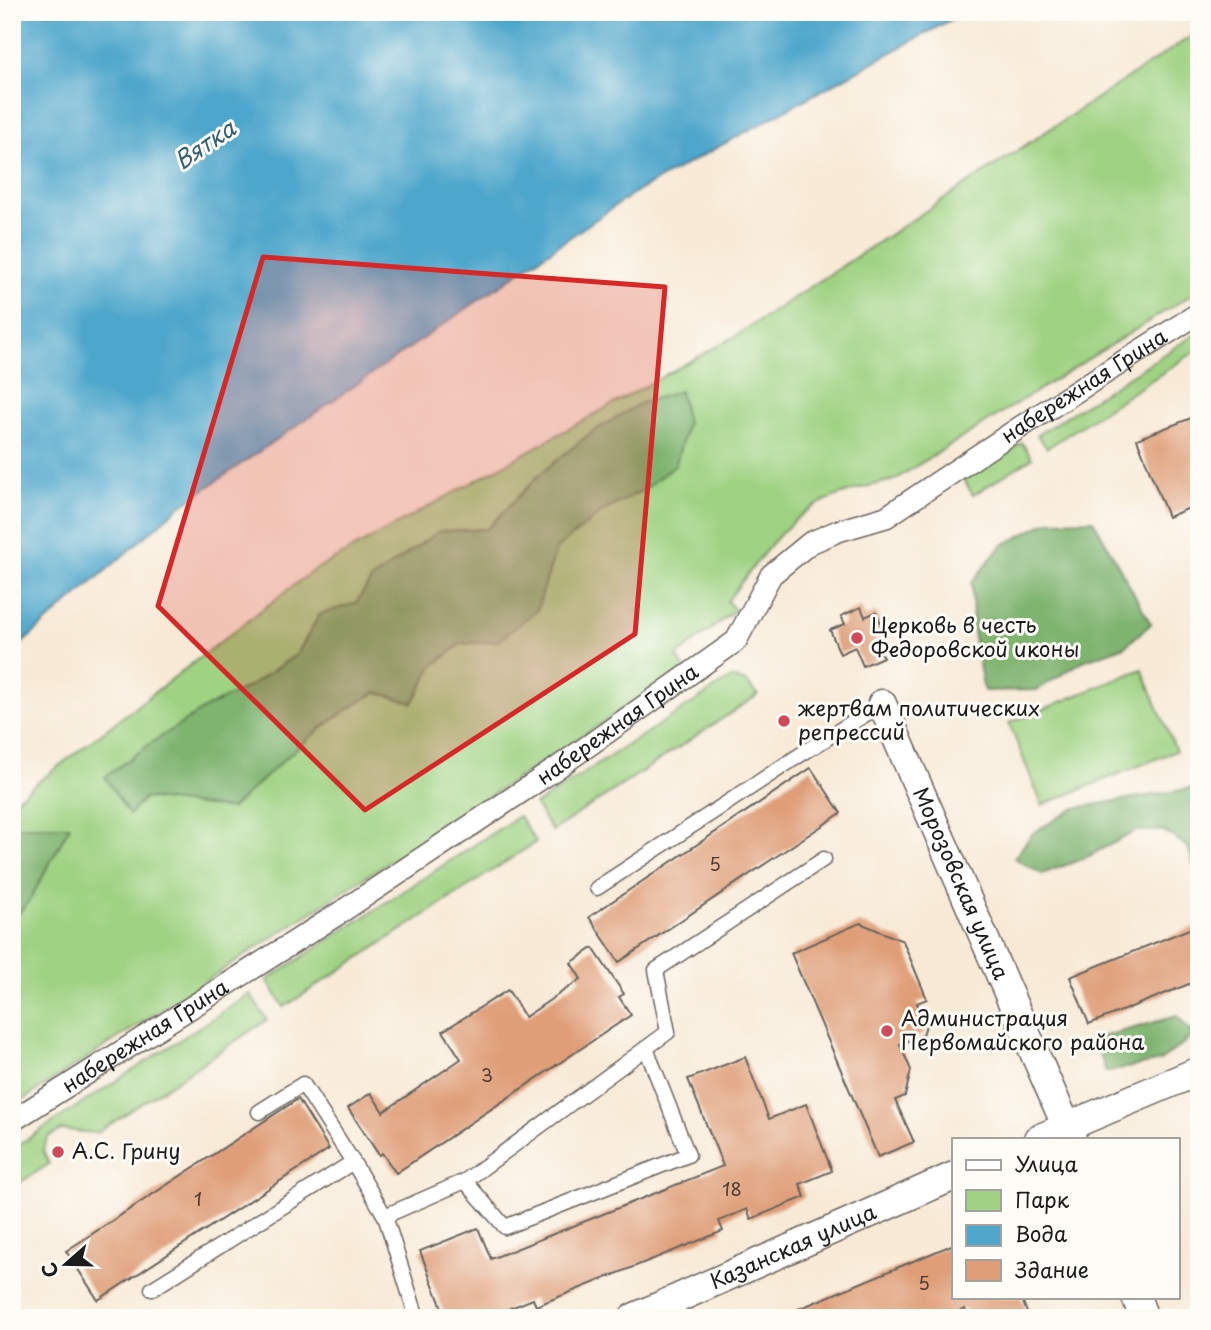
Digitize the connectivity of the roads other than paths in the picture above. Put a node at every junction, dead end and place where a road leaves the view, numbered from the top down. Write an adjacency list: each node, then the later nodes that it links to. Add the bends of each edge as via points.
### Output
1 (1199, 313): 8 (street, набережная Грина, via 886,517 810,543 771,575 736,641 335,916)
2 (882, 704): 4 (lane); 9 (street, Морозовская улица)
3 (824, 859): 5 (lane, via 656,970 667,1032)
4 (597, 888)
5 (646, 1048): 13 (lane); 13 (lane, via 688,1154 505,1227)
6 (1199, 1071): 9 (street)
7 (259, 1112): 11 (lane, via 303,1084)
8 (12, 1121)
9 (1069, 1134): 10 (street)
10 (1044, 1138)
11 (354, 1162): 14 (lane); 15 (lane)
12 (952, 1177): 19 (street, Казанская улица)
13 (465, 1181): 14 (lane)
14 (385, 1216): 18 (lane)
15 (152, 1289)
16 (1136, 1298): 20 (street)
17 (1199, 1315): 21 (lane)
18 (417, 1318)
19 (633, 1318)
20 (1144, 1318)
21 (1192, 1318)

